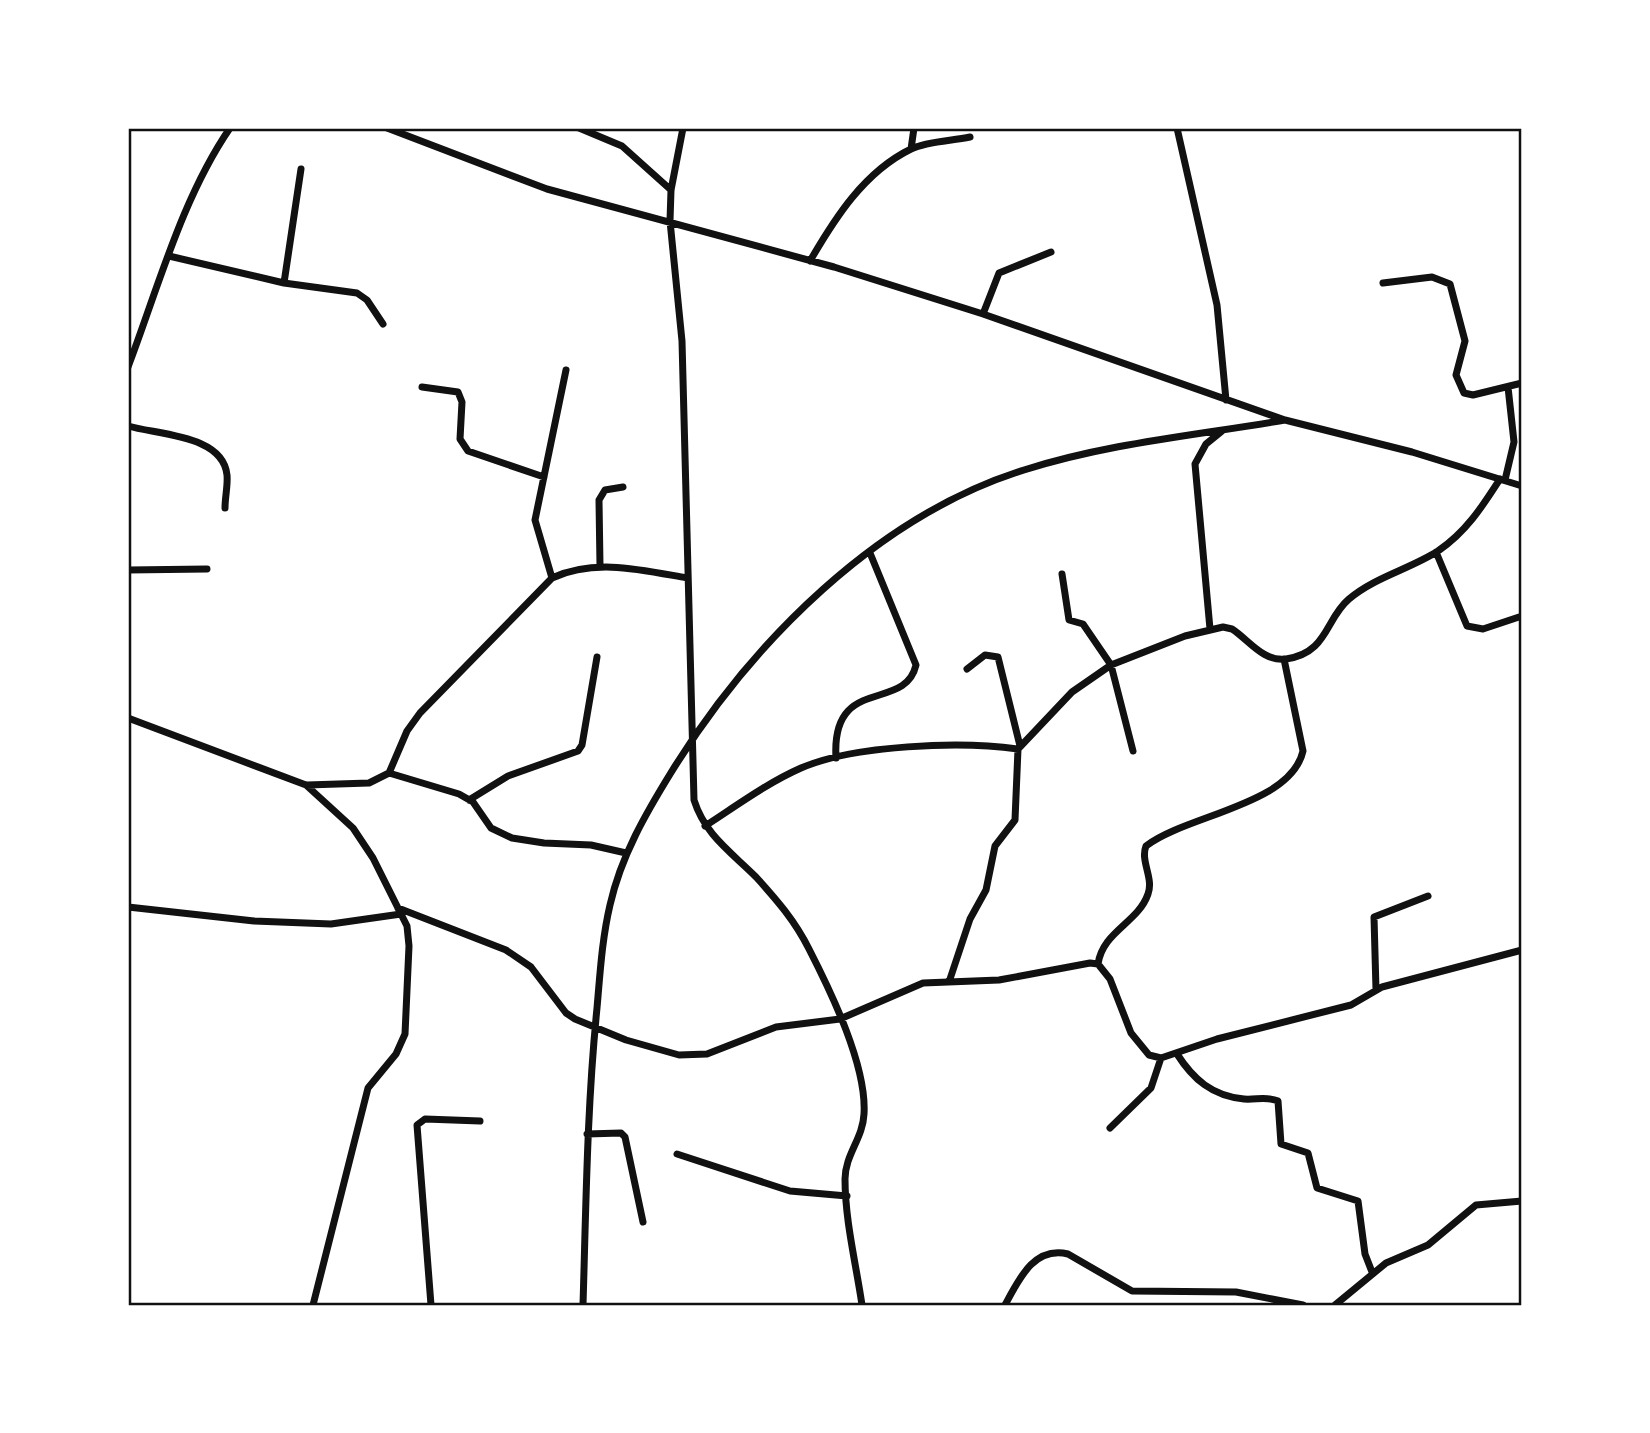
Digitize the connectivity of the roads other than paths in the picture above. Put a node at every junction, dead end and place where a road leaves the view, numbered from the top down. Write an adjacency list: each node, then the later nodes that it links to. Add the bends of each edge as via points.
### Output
1 (230, 128): 13 (street, via 218,145)
2 (387, 128): 11 (street, via 548,190)
3 (579, 128): 10 (street, via 622,146)
4 (683, 128): 10 (street)
5 (914, 128): 8 (street)
6 (1177, 128): 24 (street, via 1217,305)
7 (970, 137): 8 (street)
8 (911, 149): 14 (street, via 859,190 836,215)
9 (301, 169): 15 (street)
10 (671, 190): 11 (street)
11 (670, 221): 14 (street); 40 (street, via 682,341)
12 (1051, 252): 17 (street, via 999,273)
13 (169, 256): 15 (street); 19 (street)
14 (810, 261): 17 (street)
15 (284, 283): 18 (street, via 357,293)
16 (1383, 283): 23 (street, via 1432,277 1450,284 1465,341 1456,375 1458,385 1472,395)
17 (983, 314): 24 (street)
18 (383, 324)
19 (128, 367)
20 (566, 370): 28 (street)
21 (1522, 383): 23 (street)
22 (422, 387): 28 (street, via 458,392 462,402 460,439 468,451)
23 (1508, 387): 29 (street, via 1514,442)
24 (1226, 400): 25 (street)
25 (1285, 420): 27 (street); 29 (street)
26 (128, 426): 32 (street, via 212,448 224,462)
27 (1223, 431): 34 (street, via 1099,451 1023,470 965,494); 42 (street, via 1206,444 1195,464)
28 (544, 477): 39 (street, via 535,520)
29 (1503, 480): 30 (street); 33 (street, via 1470,525)
30 (1522, 486)
31 (624, 487): 35 (street, via 606,490 599,500)
32 (225, 508)
33 (1436, 552): 41 (street, via 1467,626 1483,629); 44 (street, via 1347,600 1317,644)
34 (870, 553): 48 (street, via 788,620 755,655); 51 (street, via 916,665 907,682 844,713 837,726)
35 (600, 566): 39 (street); 40 (street)
36 (207, 569): 37 (street)
37 (128, 570)
38 (1062, 574): 45 (street, via 1069,620 1083,624)
39 (552, 578): 52 (street, via 420,713)
40 (687, 578): 48 (street)
41 (1519, 617)
42 (1210, 629): 44 (street, via 1232,629 1262,654); 45 (street)
43 (597, 657): 54 (street, via 578,751 508,776)
44 (1284, 659): 61 (street, via 1303,751 1300,765 1260,794 1146,846 1148,894 1104,944)
45 (1111, 665): 49 (street, via 1072,692); 50 (street)
46 (967, 669): 49 (street, via 980,657 998,657)
47 (128, 718): 53 (street)
48 (693, 737): 55 (street, via 694,800); 56 (street)
49 (1019, 748): 51 (street, via 898,749); 62 (street, via 1015,820 995,846 986,890 970,919)
50 (1133, 751)
51 (836, 758): 55 (street, via 775,780)
52 (389, 773): 53 (street, via 369,783); 54 (street)
53 (306, 785): 59 (street, via 353,828)
54 (469, 800): 56 (street, via 491,828 512,838)
55 (705, 827): 64 (street, via 792,918)
56 (626, 853): 65 (street, via 610,904)
57 (1428, 896): 63 (street, via 1374,917)
58 (128, 907): 59 (street, via 331,924)
59 (400, 911): 65 (street, via 506,950 531,967 566,1013); 76 (street, via 409,946 405,1034 396,1054 368,1088)
60 (1522, 950): 63 (street)
61 (1098, 964): 62 (street, via 975,983); 67 (street, via 1110,978 1131,1033 1149,1055)
62 (949, 982): 64 (street, via 911,987)
63 (1376, 990): 66 (street, via 1343,1008 1217,1039)
64 (840, 1019): 65 (street, via 759,1031 698,1056 666,1052); 72 (street, via 857,1070 864,1112 862,1129 848,1158)
65 (595, 1027): 70 (street)
66 (1177, 1054): 67 (street); 75 (street, via 1197,1082 1209,1088 1244,1099 1278,1101 1281,1144 1308,1153 1317,1188 1358,1201 1365,1254)
67 (1161, 1058): 69 (street, via 1151,1088)
68 (480, 1121): 77 (street, via 425,1119 417,1125)
69 (1110, 1128)
70 (587, 1134): 74 (street, via 625,1137); 78 (street)
71 (677, 1154): 72 (street, via 790,1191)
72 (847, 1196): 79 (street)
73 (1522, 1201): 75 (street, via 1476,1205 1428,1245)
74 (643, 1222)
75 (1373, 1272): 82 (street)
76 (313, 1305)
77 (431, 1305)
78 (583, 1305)
79 (862, 1305)
80 (1005, 1305): 81 (street, via 1021,1275 1049,1251 1068,1254 1132,1291 1236,1292)
81 (1303, 1305)
82 (1335, 1305)

